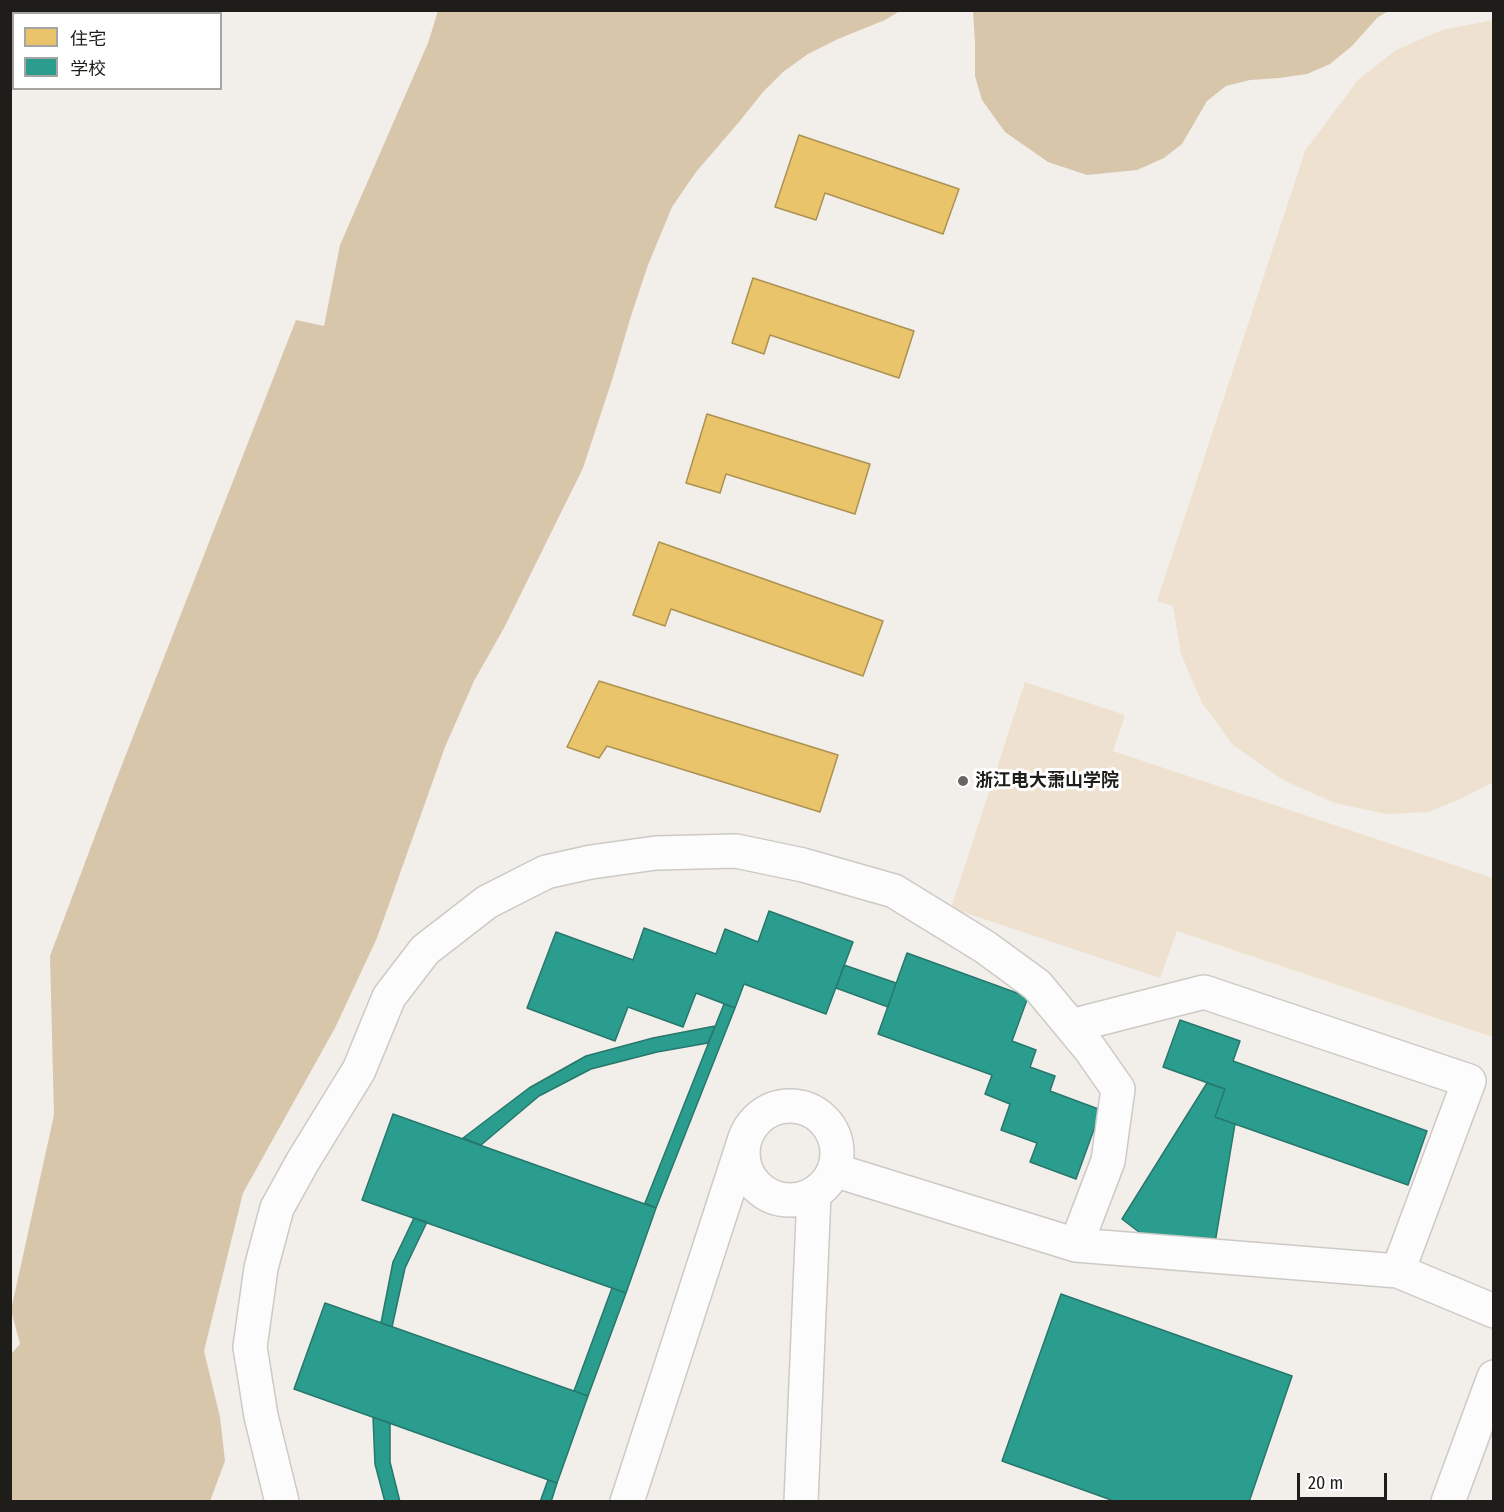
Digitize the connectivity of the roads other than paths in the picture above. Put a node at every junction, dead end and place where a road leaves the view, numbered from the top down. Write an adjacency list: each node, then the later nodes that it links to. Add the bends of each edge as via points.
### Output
1 (1071, 1026): 4 (street, via 1118,1089 1108,1161); 5 (street, via 1204,992 1469,1081); 8 (street, via 1037,985 986,947 894,891 758,855 736,851 656,853 591,862 546,872 487,902 425,950 389,997 359,1070 277,1208 261,1268 250,1347 261,1416)
2 (745, 1138): 3 (street, via 746,1170 754,1184 767,1194 782,1200 798,1200); 3 (street, via 752,1125 776,1108 791,1106 819,1116 836,1141 837,1156); 9 (street)
3 (824, 1182): 4 (street); 10 (street)
4 (1076, 1245): 5 (street)
5 (1398, 1271): 6 (street)
6 (1494, 1311)
7 (1494, 1377): 11 (street)
8 (282, 1502)
9 (627, 1502)
10 (801, 1502)
11 (1448, 1502)

